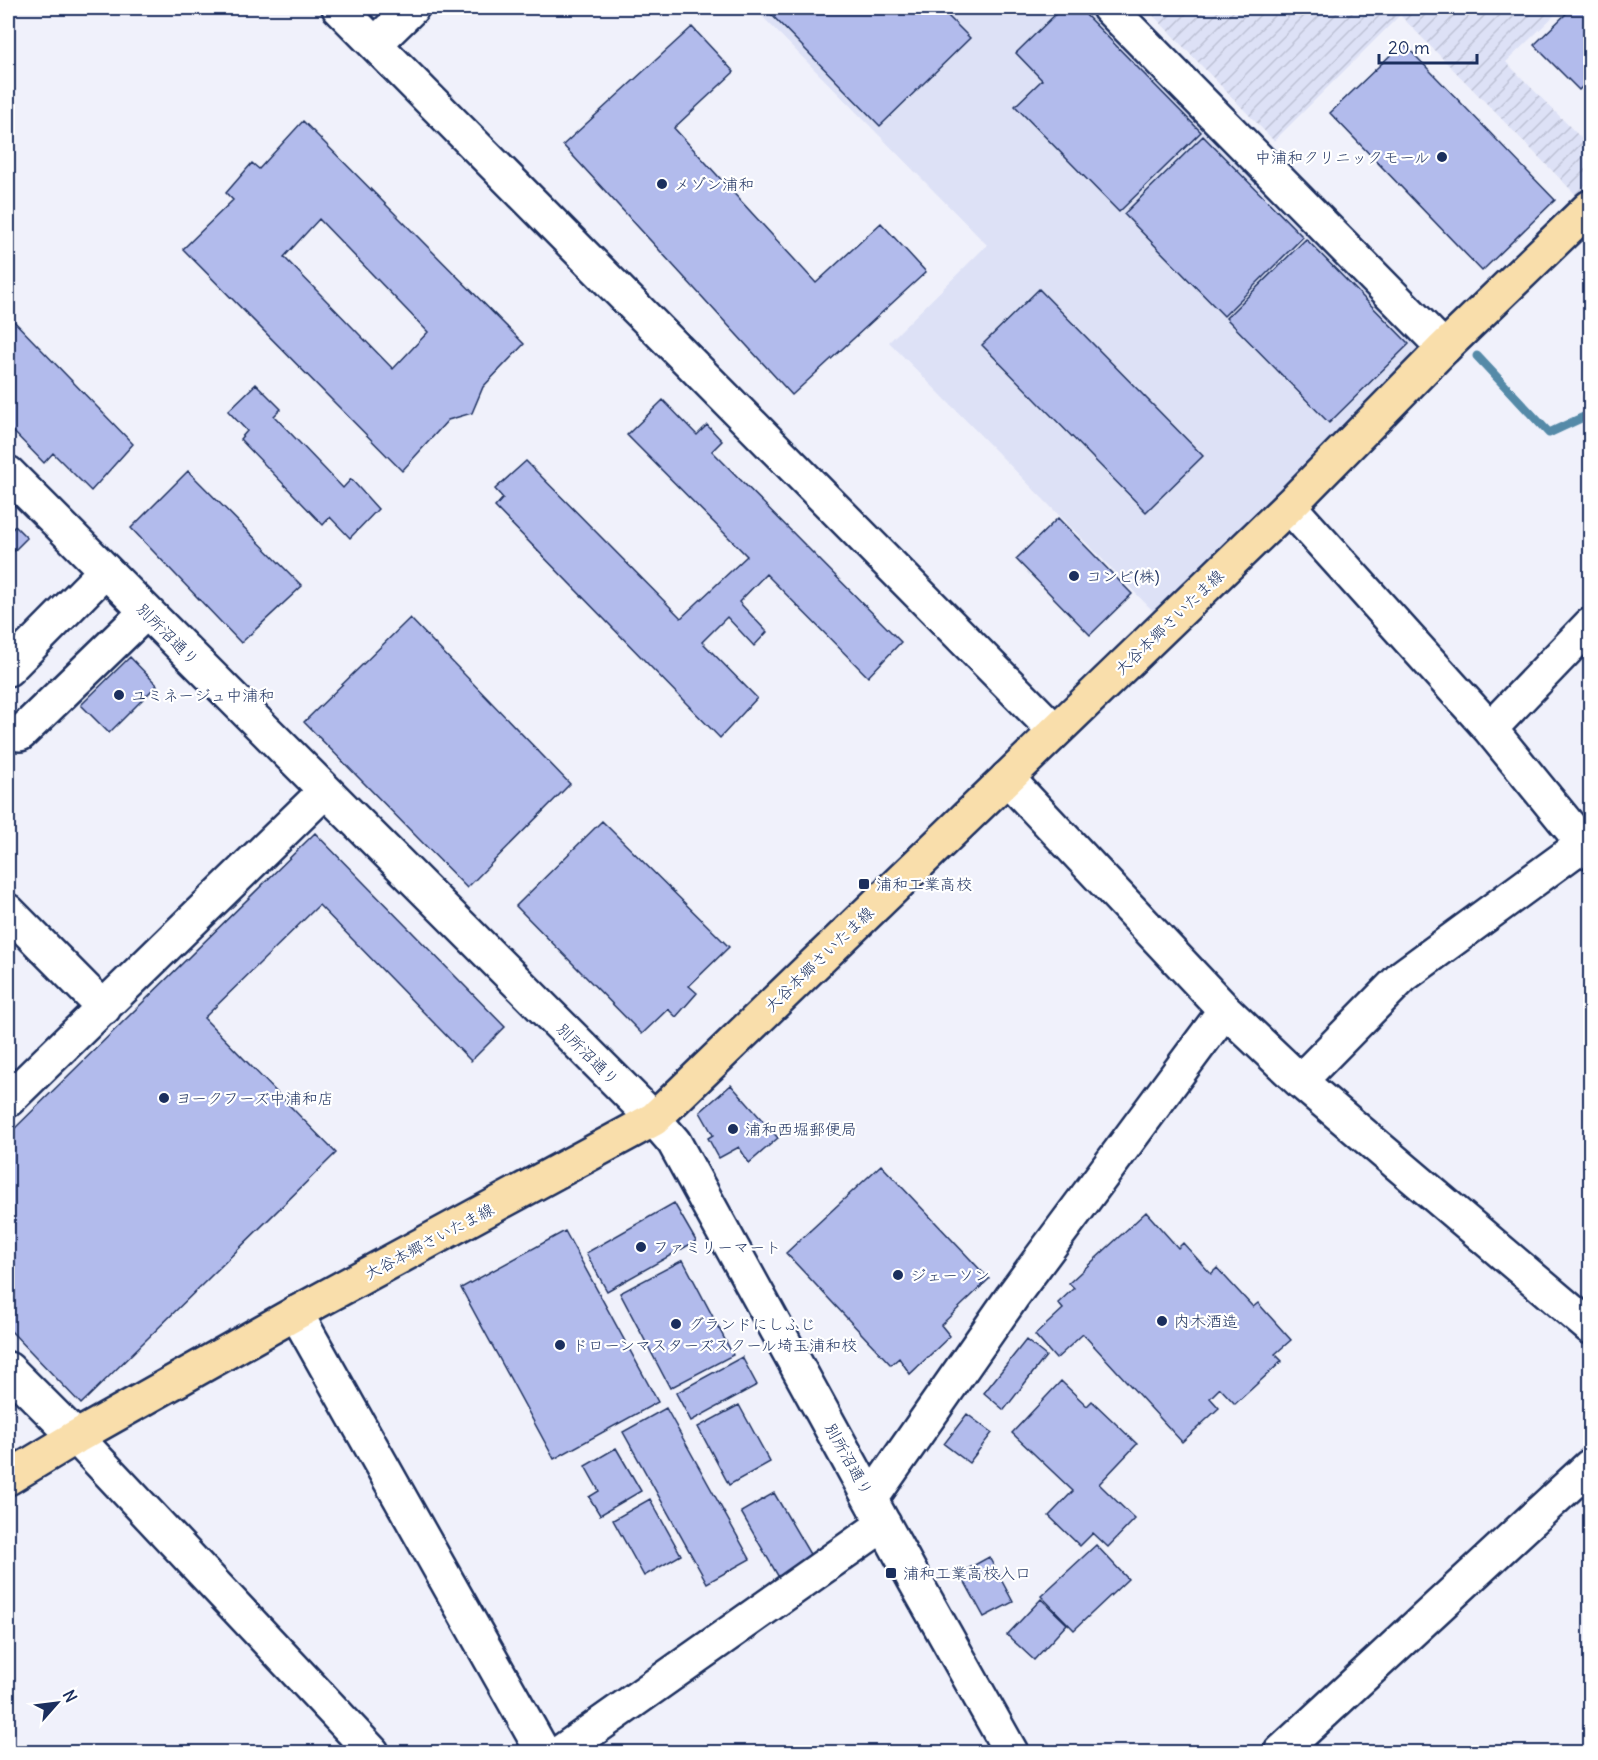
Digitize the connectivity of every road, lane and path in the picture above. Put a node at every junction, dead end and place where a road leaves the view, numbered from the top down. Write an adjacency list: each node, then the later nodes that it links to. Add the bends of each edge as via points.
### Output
1 (339, 8): 4 (street)
2 (412, 8): 4 (street)
3 (1108, 8): 6 (street)
4 (375, 44): 14 (street)
5 (1590, 207): 6 (main road, 大谷本郷さいたま線)
6 (1444, 348): 8 (main road, 大谷本郷さいたま線)
7 (8, 473): 9 (street, 別所沼通り)
8 (1289, 506): 13 (street); 14 (main road, 大谷本郷さいたま線)
9 (105, 571): 10 (street, 別所沼通り); 12 (street)
10 (146, 612): 15 (street); 17 (street, 別所沼通り)
11 (1590, 625): 13 (street)
12 (8, 669)
13 (1490, 729): 18 (street)
14 (1055, 731): 16 (main road, 大谷本郷さいたま線)
15 (20, 734)
16 (1007, 778): 21 (street); 24 (main road, 大谷本郷さいたま線)
17 (325, 791): 20 (street); 24 (street, 別所沼通り)
18 (1589, 845): 22 (street, via 1403,976)
19 (8, 912): 20 (street)
20 (104, 1008): 23 (street)
21 (1225, 1010): 22 (street); 31 (street, via 1012,1297)
22 (1300, 1081): 26 (street)
23 (13, 1084)
24 (654, 1119): 25 (main road, 大谷本郷さいたま線); 31 (street, 別所沼通り, via 674,1142)
25 (296, 1314): 28 (main road, 大谷本郷さいたま線); 34 (street)
26 (1590, 1327)
27 (8, 1370): 28 (street)
28 (76, 1437): 30 (main road, 大谷本郷さいたま線); 33 (street)
29 (1590, 1466): 32 (street)
30 (8, 1478)
31 (878, 1511): 35 (street); 36 (street, 別所沼通り)
32 (1315, 1739): 37 (street)
33 (372, 1752)
34 (543, 1752)
35 (561, 1752)
36 (1011, 1752)
37 (1281, 1752)

